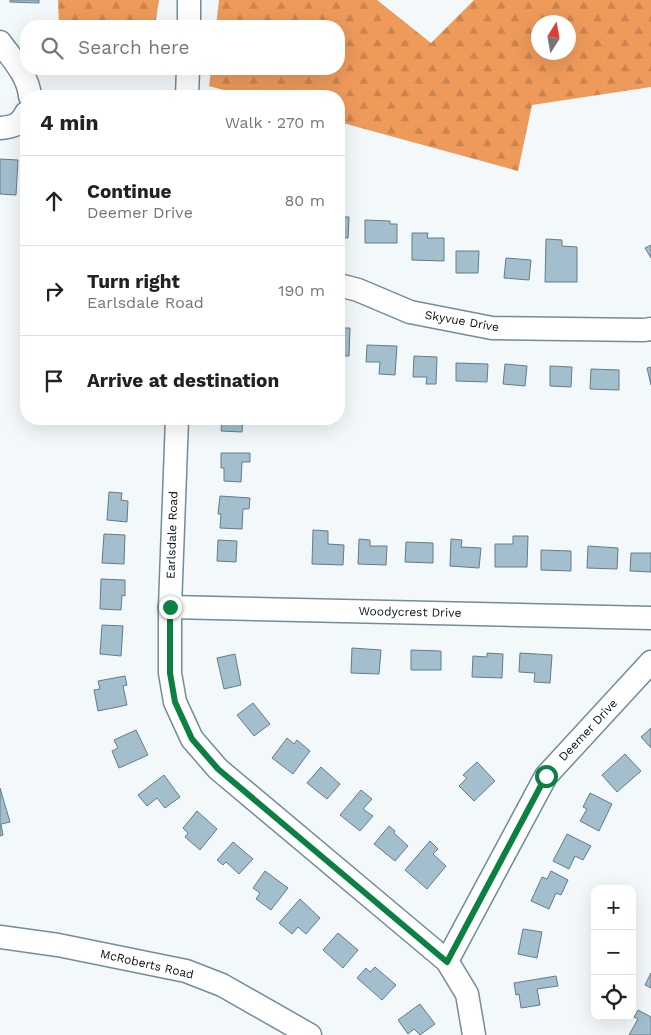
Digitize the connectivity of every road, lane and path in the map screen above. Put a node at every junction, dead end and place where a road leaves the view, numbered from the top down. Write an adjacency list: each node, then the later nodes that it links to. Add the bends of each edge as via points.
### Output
1 (189, 0): 2 (street)
2 (189, 20)
3 (0, 42): 4 (street)
4 (20, 70)
5 (24, 75): 7 (street)
6 (188, 75): 8 (street)
7 (29, 90)
8 (187, 90)
9 (20, 122): 10 (street)
10 (0, 128)
11 (345, 287): 12 (street, Skyvue Drive, via 410,312 492,328)
12 (651, 328)
13 (177, 425): 14 (street, Earlsdale Road)
14 (170, 607): 15 (street, Woodycrest Drive); 18 (street, Earlsdale Road, via 170,673 175,702 192,739 218,769)
15 (651, 618)
16 (651, 662): 18 (street, Deemer Drive, via 546,776)
17 (0, 937): 19 (street, McRoberts Road, via 58,945 186,971 222,985)
18 (447, 962): 20 (street, Earlsdale Road, via 467,994)
19 (310, 1035)
20 (474, 1035)

